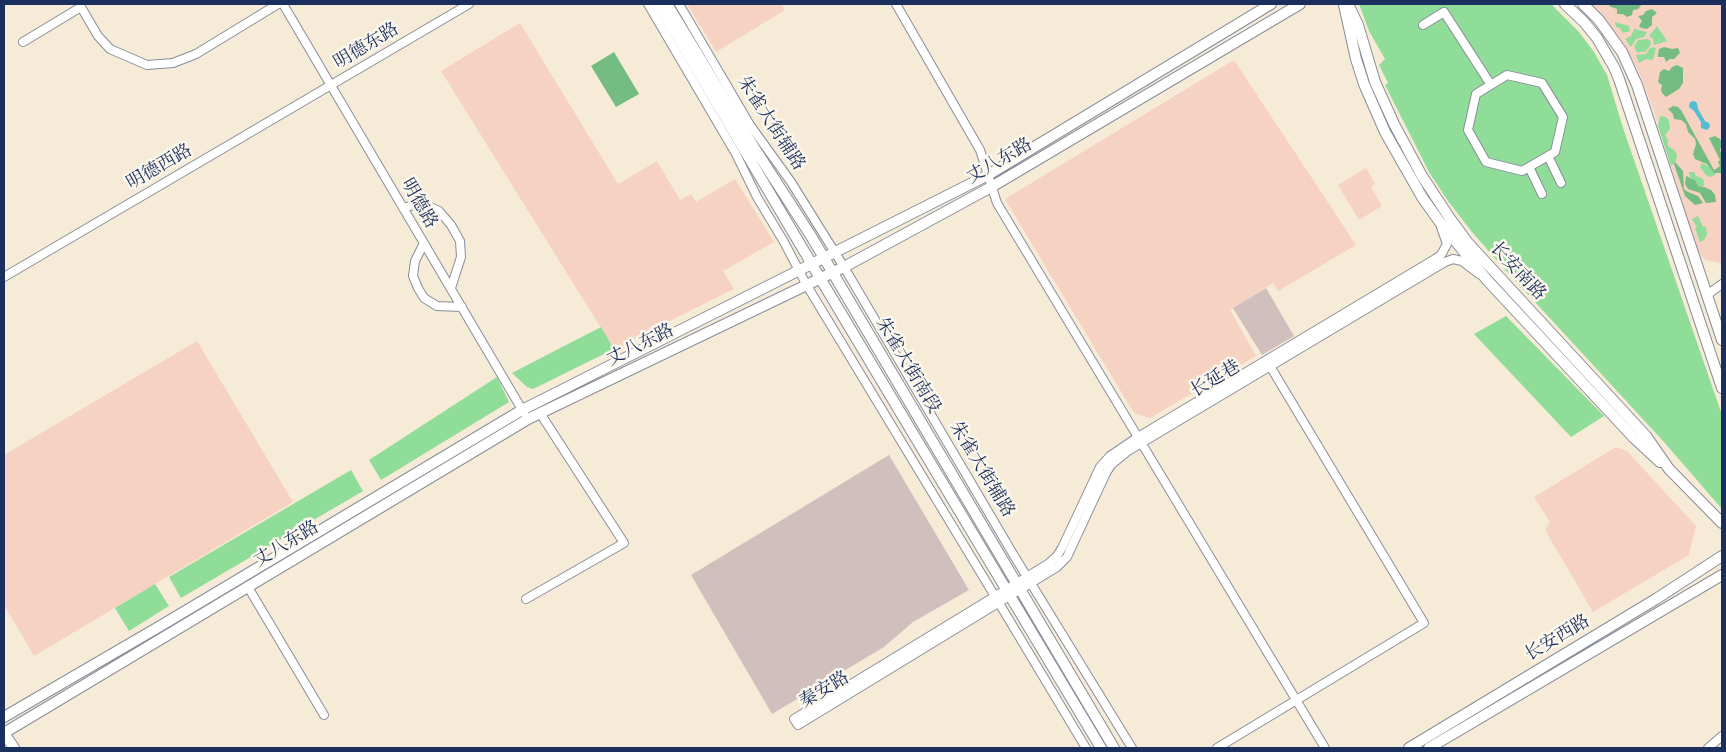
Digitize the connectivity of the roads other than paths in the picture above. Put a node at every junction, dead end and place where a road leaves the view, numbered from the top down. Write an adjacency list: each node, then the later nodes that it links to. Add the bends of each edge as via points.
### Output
1 (278, 4): 15 (street, via 196,54 173,63 146,65 110,49 80,7)
2 (283, 4): 17 (street, 明德路)
3 (468, 4): 17 (street, 明德东路)
4 (648, 4): 31 (street, via 736,154)
5 (658, 4): 29 (main road, 朱雀大街南段)
6 (667, 4): 28 (main road, 朱雀大街南段)
7 (679, 4): 27 (street, 朱雀大街辅路, via 750,125)
8 (896, 4): 20 (street, via 980,150)
9 (1271, 4): 20 (main road, 丈八东路)
10 (1300, 4): 22 (main road, 丈八东路)
11 (1346, 4): 25 (main road, via 1356,59 1377,115 1409,175); 48 (main road, 长安南路, via 1358,25 1376,82 1394,124 1449,218 1473,249 1646,436)
12 (1565, 4): 43 (main road, via 1592,31 1619,79)
13 (1583, 4): 39 (main road, via 1606,29 1629,66)
14 (1423, 25): 16 (street, via 1444,12)
15 (22, 42)
16 (1491, 85): 18 (street, via 1507,75 1542,83 1563,117 1554,152); 19 (street, via 1476,94 1468,130 1486,162 1522,171)
17 (332, 86): 24 (street, 明德路); 33 (street, 明德西路)
18 (1548, 156): 19 (street); 21 (street)
19 (1529, 167): 23 (street)
20 (988, 175): 22 (street); 27 (main road, 丈八东路)
21 (1562, 183)
22 (993, 186): 30 (main road, 丈八东路); 47 (street, via 997,203)
23 (1542, 194)
24 (403, 208): 26 (street, 明德路); 38 (street, via 421,203 438,211 451,225 460,241 461,257)
25 (1439, 221): 35 (main road); 47 (street, 长延巷, via 1447,244 1441,255)
26 (424, 243): 38 (street, 明德路); 40 (street, via 415,261 413,276 418,288 424,298 437,306)
27 (834, 251): 28 (main road, 丈八东路); 30 (street, 朱雀大街辅路)
28 (823, 257): 29 (main road, 丈八东路); 32 (main road, 朱雀大街南段)
29 (812, 263): 31 (main road, 丈八东路); 34 (main road, 朱雀大街南段)
30 (844, 267): 32 (main road, 丈八东路); 54 (street, 朱雀大街辅路)
31 (798, 271): 36 (street); 44 (main road, 丈八东路)
32 (832, 272): 34 (main road, 丈八东路); 56 (main road, 朱雀大街南段)
33 (4, 277)
34 (820, 278): 36 (main road, 丈八东路); 57 (main road, 朱雀大街南段)
35 (1487, 280): 42 (street, 长延巷, via 1462,261 1445,262); 48 (main road, via 1633,438)
36 (806, 284): 45 (main road, 丈八东路); 59 (street)
37 (1722, 284): 39 (street)
38 (450, 288): 40 (street, 明德路)
39 (1707, 295): 41 (main road)
40 (462, 307): 44 (street, 明德路)
41 (1722, 340)
42 (1270, 366): 47 (street, 长延巷); 60 (street, via 1424,623)
43 (1722, 388)
44 (522, 410): 46 (street, 明德路); 62 (main road, 丈八东路)
45 (540, 413): 46 (main road, 丈八东路); 58 (street, via 624,543)
46 (528, 420): 55 (main road, 丈八东路)
47 (1139, 440): 54 (street, 长延巷, via 1118,449 1100,467 1057,556); 60 (street)
48 (1668, 469): 49 (main road, 长安南路)
49 (1705, 505): 50 (main road); 51 (main road, 长安南路)
50 (1722, 516)
51 (1722, 523)
52 (1722, 556): 72 (main road, 长安西路)
53 (1722, 575): 73 (main road, 长安西路)
54 (1029, 580): 56 (street, 长延巷); 69 (street, 朱雀大街辅路)
55 (248, 587): 61 (street); 63 (main road, 丈八东路)
56 (1018, 587): 57 (street, 长延巷); 68 (main road, 朱雀大街南段)
57 (1008, 593): 59 (street, 秦安路); 67 (main road, 朱雀大街南段)
58 (526, 599)
59 (997, 599): 59 (street, 秦安路, via 794,719 798,725); 66 (street)
60 (1297, 700): 70 (street); 71 (street)
61 (324, 715)
62 (4, 717)
63 (4, 733): 65 (main road)
64 (1722, 736): 74 (street)
65 (14, 748)
66 (1086, 748)
67 (1101, 748)
68 (1114, 748)
69 (1132, 748)
70 (1216, 748)
71 (1325, 748)
72 (1409, 748)
73 (1429, 748)
74 (1708, 748)

